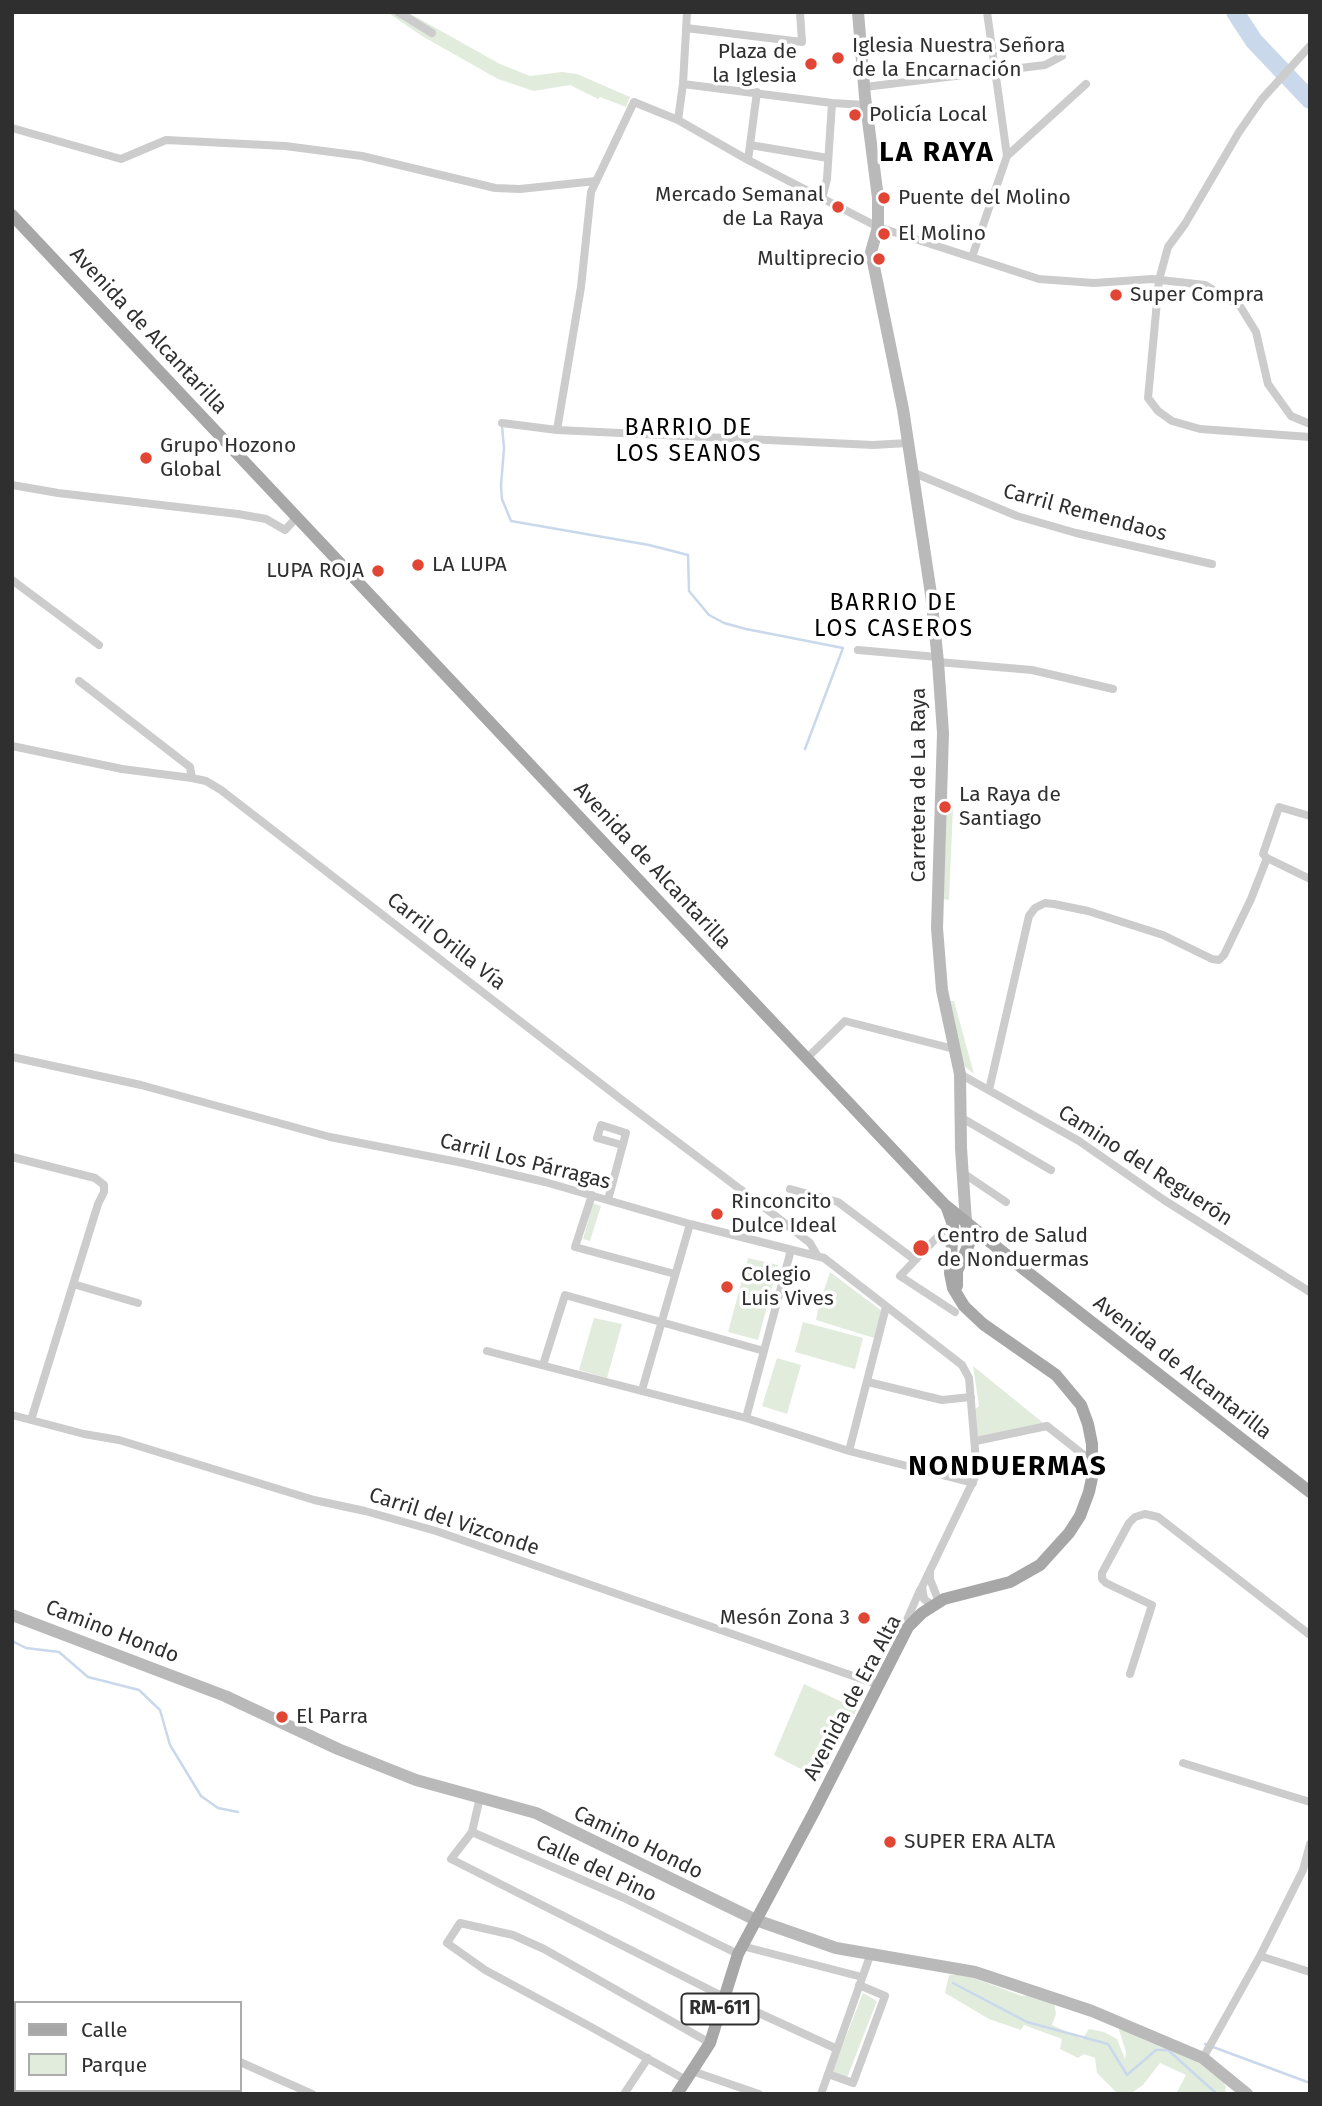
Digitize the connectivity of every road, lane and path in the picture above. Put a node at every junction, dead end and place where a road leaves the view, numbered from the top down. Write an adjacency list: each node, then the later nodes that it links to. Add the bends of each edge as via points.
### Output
1 (398, 12): 7 (street)
2 (687, 12): 6 (street)
3 (800, 12): 6 (street, via 802,42)
4 (858, 12): 13 (main road, Carretera de La Raya)
5 (987, 12): 10 (street)
6 (686, 28): 11 (street)
7 (432, 33)
8 (1310, 46): 28 (street, via 1240,132 1168,247)
9 (1062, 55): 10 (street, via 1045,65)
10 (995, 72): 13 (street); 20 (street)
11 (683, 84): 14 (street); 17 (street)
12 (1087, 84): 20 (street)
13 (865, 88): 16 (main road, Carretera de La Raya)
14 (757, 92): 15 (street); 19 (street)
15 (832, 103): 16 (street); 21 (street)
16 (866, 105): 26 (main road, Carretera de La Raya, via 876,167)
17 (678, 120): 22 (street); 23 (street, via 634,102)
18 (12, 128): 23 (street, via 121,159 166,140 180,140 362,156 495,188)
19 (750, 145): 21 (street); 22 (street)
20 (1007, 156): 27 (street)
21 (828, 158): 24 (street)
22 (748, 160): 24 (street)
23 (596, 181): 31 (street)
24 (822, 200): 26 (street)
25 (12, 215): 36 (main road, Avenida de Alcantarilla)
26 (878, 227): 27 (street); 33 (main road, Carretera de La Raya, via 871,253)
27 (972, 257): 28 (street, via 1040,279 1094,283)
28 (1158, 280): 30 (street, via 1205,285 1240,306 1256,332 1268,384 1291,416); 32 (street, via 1148,398 1158,411 1172,421 1200,429)
29 (502, 423): 31 (street)
30 (1310, 424)
31 (557, 430): 33 (street)
32 (1310, 437)
33 (908, 443): 34 (main road, Carretera de La Raya)
34 (912, 472): 37 (street, Carril Remendaos, via 1017,516); 41 (main road, Carretera de La Raya)
35 (12, 485): 36 (street, via 238,514 266,519 285,530)
36 (298, 517): 51 (main road, Avenida de Alcantarilla)
37 (1212, 564)
38 (12, 580): 39 (street)
39 (99, 645)
40 (858, 650): 41 (street)
41 (938, 660): 43 (street, via 1032,670); 49 (main road, Carretera de La Raya, via 943,733 937,928 942,990)
42 (79, 681): 45 (street, via 190,767)
43 (1113, 689)
44 (12, 746): 45 (street, Carril Orilla Vía)
45 (191, 778): 69 (street, Carril Orilla Vía, via 221,790 774,1214 810,1243)
46 (1310, 816): 47 (street, via 1279,807 1263,854)
47 (1266, 858): 48 (street); 53 (street, via 1241,923 1219,960 1163,935 1088,911 1045,903 1035,908 1029,916)
48 (1310, 879)
49 (954, 1049): 51 (street, via 845,1021); 52 (main road, Carretera de La Raya)
50 (12, 1057): 60 (street, Carril Los Párragas, via 142,1086 330,1137)
51 (807, 1058): 64 (main road, Avenida de Alcantarilla)
52 (960, 1074): 53 (street, Camino del Reguerón); 54 (main road, Carretera de La Raya)
53 (989, 1090): 73 (street, Camino del Reguerón, via 1079,1141)
54 (962, 1118): 57 (street); 58 (main road, Carretera de La Raya)
55 (622, 1145): 61 (street)
56 (12, 1157): 72 (street, via 95,1178 104,1185)
57 (1051, 1170)
58 (963, 1173): 62 (street); 64 (main road, Carretera de La Raya)
59 (790, 1189): 70 (street, via 838,1202)
60 (592, 1195): 61 (street, Carril Los Párragas); 71 (street, via 575,1247)
61 (608, 1200): 63 (street, Carril Los Párragas)
62 (1006, 1202)
63 (690, 1224): 67 (street, Carril Los Párragas); 71 (street)
64 (959, 1224): 65 (main road); 66 (main road, Avenida de Alcantarilla); 68 (main road); 70 (street, via 944,1230)
65 (952, 1241): 68 (street, via 957,1250); 75 (main road, Avenida de Era Alta / RM-611, via 950,1273)
66 (996, 1248): 68 (main road, via 979,1244); 91 (main road, Avenida de Alcantarilla)
67 (791, 1250): 69 (street, Carril Los Párragas); 79 (street)
68 (968, 1250): 75 (main road, via 957,1271)
69 (817, 1255): 76 (street, Carril Los Párragas)
70 (915, 1260): 75 (street, via 901,1276)
71 (676, 1274): 77 (street)
72 (73, 1284): 74 (street); 86 (street)
73 (1310, 1292)
74 (138, 1303)
75 (957, 1305): 94 (main road, Avenida de Era Alta / RM-611, via 1056,1375 1073,1393 1088,1423 1092,1478 1075,1525 1040,1564 1010,1582)
76 (886, 1307): 81 (street); 83 (street, Carril Los Párragas, via 962,1365)
77 (661, 1323): 79 (street); 80 (street, via 565,1295); 82 (street)
78 (487, 1351): 80 (street)
79 (764, 1351): 85 (street)
80 (543, 1365): 82 (street)
81 (868, 1382): 83 (street, via 942,1400); 88 (street)
82 (642, 1391): 85 (street)
83 (971, 1397): 87 (street, Carril Los Párragas)
84 (12, 1415): 86 (street, Carril del Vizconde)
85 (746, 1418): 88 (street)
86 (31, 1420): 99 (street, Carril del Vizconde, via 119,1440 314,1500 436,1531)
87 (976, 1441): 89 (street, via 1047,1426); 90 (street, Carril Los Párragas, via 978,1465)
88 (849, 1451): 90 (street)
89 (1084, 1456)
90 (973, 1483): 92 (street, Carril Los Párragas)
91 (1310, 1492)
92 (930, 1572): 93 (street, Carril Los Párragas); 94 (street)
93 (922, 1587): 94 (street, via 924,1599); 97 (street, Carril Los Párragas)
94 (936, 1604): 97 (main road, Avenida de Era Alta / RM-611)
95 (12, 1615): 101 (main road, Camino Hondo, via 225,1696 416,1780)
96 (1310, 1635): 98 (street, via 1158,1517 1145,1514 1129,1523 1102,1573 1106,1583 1152,1605)
97 (902, 1636): 99 (main road, Avenida de Era Alta / RM-611)
98 (1130, 1674)
99 (879, 1685): 105 (main road, Avenida de Era Alta / RM-611)
100 (1183, 1763): 102 (street)
101 (481, 1797): 103 (street); 105 (main road, Camino Hondo, via 536,1813)
102 (1310, 1802)
103 (472, 1832): 106 (street, Calle del Pino); 111 (street, via 452,1859)
104 (1310, 1843): 108 (street, via 1303,1870)
105 (755, 1920): 106 (main road, RM-611); 107 (main road, Camino Hondo, via 836,1948)
106 (740, 1950): 110 (street, Calle del Pino); 111 (main road, RM-611)
107 (871, 1953): 110 (street); 114 (main road, Camino Hondo, via 975,1972)
108 (1260, 1956): 109 (street); 114 (street)
109 (1310, 1972)
110 (861, 1981): 113 (street); 117 (street, via 885,1996 853,2083)
111 (724, 1997): 112 (main road, RM-611); 113 (street)
112 (710, 2043): 115 (street, via 513,1935 460,1923 447,1943 485,1970); 118 (main road, RM-611)
113 (837, 2049): 117 (street)
114 (1207, 2050): 119 (main road, Camino Hondo)
115 (648, 2058): 118 (street); 121 (street)
116 (242, 2063): 120 (street)
117 (828, 2074): 124 (street)
118 (689, 2076): 122 (main road, RM-611); 123 (street)
119 (1242, 2093)
120 (312, 2094)
121 (624, 2094)
122 (677, 2094)
123 (759, 2094)
124 (821, 2094)

